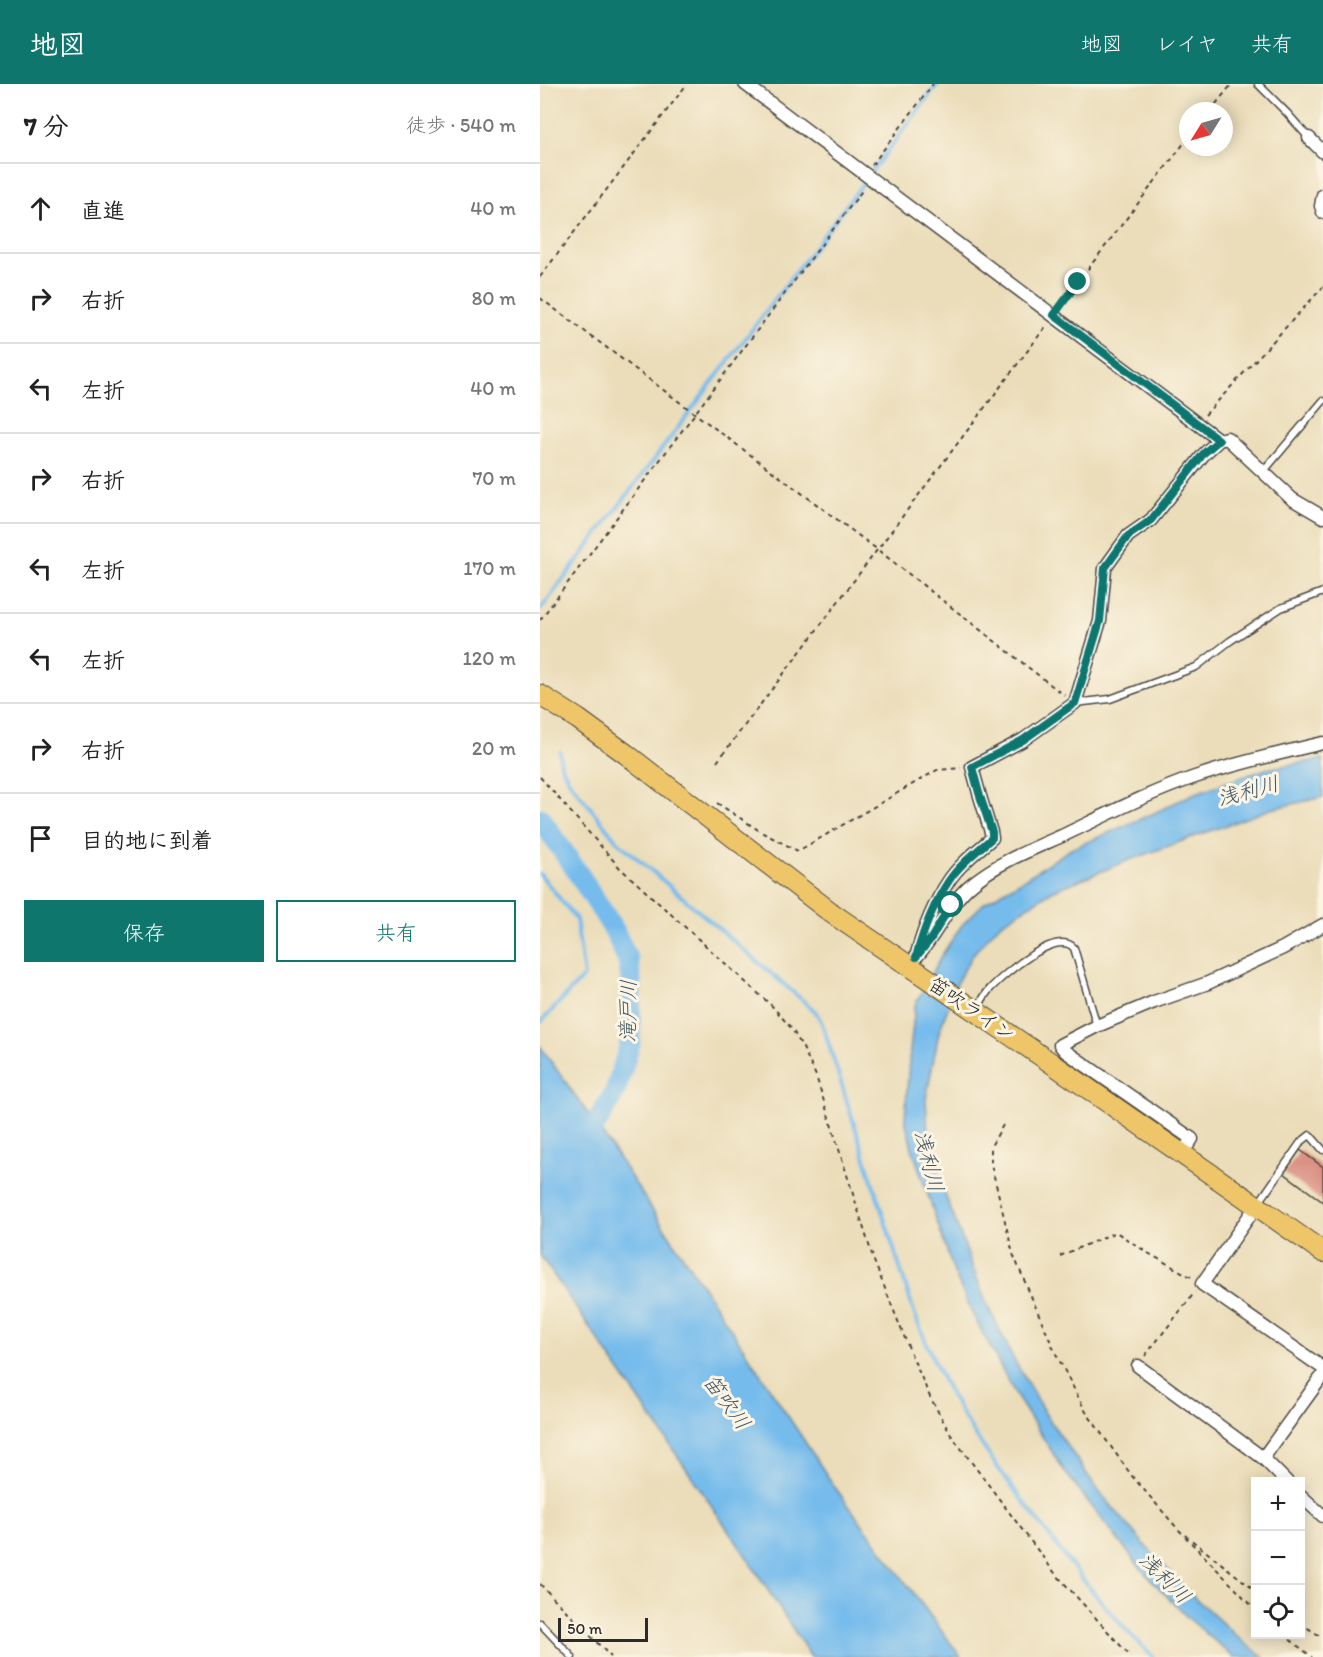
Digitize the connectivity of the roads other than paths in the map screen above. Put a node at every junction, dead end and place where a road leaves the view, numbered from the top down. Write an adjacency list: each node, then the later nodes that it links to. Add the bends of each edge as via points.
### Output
1 (745, 84): 8 (street)
2 (1258, 84): 3 (lane)
3 (1309, 138): 4 (street)
4 (1323, 152)
5 (1323, 195): 6 (street)
6 (1323, 212)
7 (1323, 400): 9 (lane)
8 (1219, 440): 9 (street, via 1227,438); 13 (street, via 1204,453 1151,520 1128,536 1105,568 1100,621)
9 (1263, 472): 10 (street, via 1292,499)
10 (1323, 517)
11 (1323, 592): 13 (lane, via 1281,608 1196,667 1110,699)
12 (540, 695): 16 (highway, 笛吹ライン, via 626,754 833,914)
13 (1075, 703): 16 (street, via 1023,740 972,767 992,838 948,882 923,930)
14 (1323, 743): 16 (street, via 1194,778 1005,863 972,884 951,905)
15 (1323, 924): 18 (street, via 1283,948 1208,983)
16 (915, 966): 17 (highway, 笛吹ライン)
17 (970, 1008): 18 (lane, via 1019,963 1052,944 1064,942 1074,948); 20 (highway, 笛吹ライン)
18 (1097, 1026): 20 (street, via 1060,1045 1192,1139)
19 (1323, 1150): 21 (lane, via 1310,1135 1301,1142)
20 (1182, 1153): 21 (highway, 笛吹ライン)
21 (1257, 1205): 22 (highway, 笛吹ライン); 24 (street, via 1202,1284)
22 (1323, 1252)
23 (1138, 1366): 26 (street)
24 (1323, 1368)
25 (1323, 1375): 26 (street)
26 (1263, 1458): 27 (street)
27 (1282, 1477)
28 (1305, 1500): 29 (street)
29 (1323, 1516)
30 (540, 1623): 31 (lane)
31 (572, 1657)

